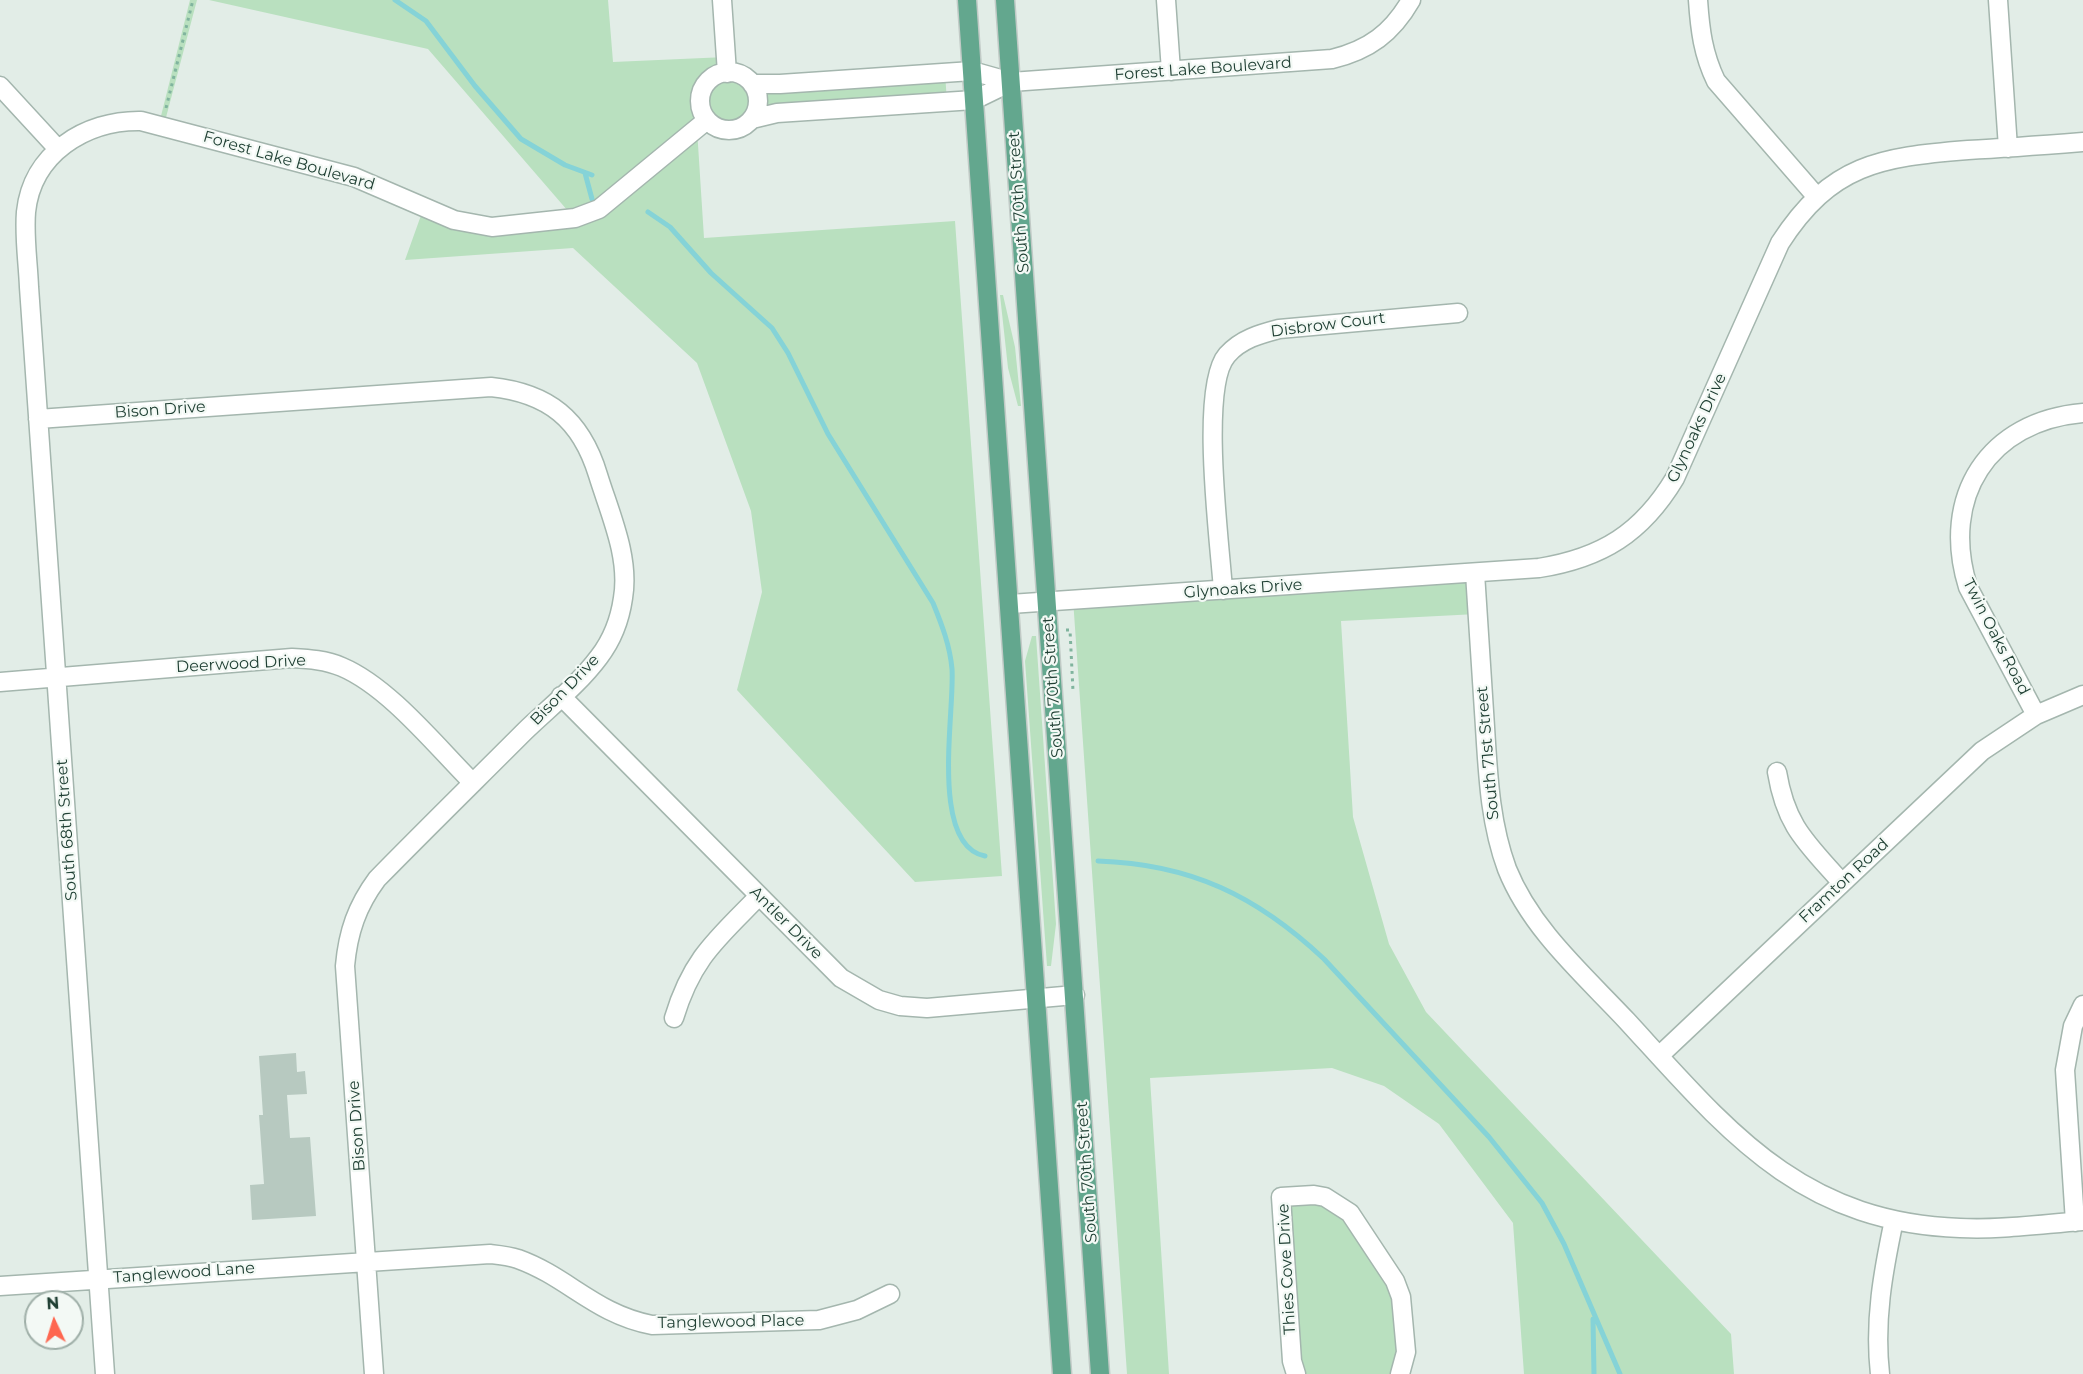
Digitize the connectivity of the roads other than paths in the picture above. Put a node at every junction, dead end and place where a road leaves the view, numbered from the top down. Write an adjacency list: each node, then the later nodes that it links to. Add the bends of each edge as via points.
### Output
1 (722, 0): 10 (street)
2 (967, 0): 8 (main road)
3 (1005, 0): 11 (main road, South 70th Street)
4 (1166, 0): 9 (street)
5 (1411, 0): 9 (street, Forest Lake Boulevard, via 1388,33 1354,54)
6 (1698, 0): 20 (street, via 1700,36 1716,81)
7 (1998, 0): 19 (street)
8 (972, 71): 11 (street, Forest Lake Boulevard); 12 (street, Forest Lake Boulevard); 14 (main road)
9 (1171, 71): 11 (street, Forest Lake Boulevard)
10 (727, 73): 12 (street, via 740,75); 16 (street, via 712,78 703,89 700,102)
11 (1011, 82): 14 (street, Forest Lake Boulevard); 27 (main road, South 70th Street)
12 (752, 84): 15 (street, via 758,98)
13 (0, 86): 18 (street)
14 (974, 100): 15 (street, Forest Lake Boulevard, via 777,113); 28 (main road)
15 (752, 119): 16 (street, via 729,130 717,128)
16 (707, 120): 18 (street, Forest Lake Boulevard, via 599,209 574,218 492,227 454,220 354,177 141,121 123,120 89,129)
17 (2083, 142): 19 (street, Glynoaks Drive)
18 (58, 148): 21 (street, Forest Lake Boulevard, via 44,165 28,202)
19 (2008, 148): 20 (street, Glynoaks Drive, via 1889,158 1862,167)
20 (1816, 196): 25 (street, Glynoaks Drive, via 1780,243 1675,478 1644,520 1603,550 1576,561)
21 (29, 286): 24 (street, South 68th Street)
22 (1458, 313): 26 (street, Disbrow Court, via 1279,329 1255,335 1226,356 1215,390 1213,424)
23 (2083, 413): 33 (street, Twin Oaks Road, via 2039,421 2004,441 1975,476 1960,519 1960,554 1968,587)
24 (38, 419): 29 (street, South 68th Street); 32 (street, Bison Drive, via 491,387 535,396 568,419 592,456 625,575 624,597 610,639 598,658)
25 (1475, 573): 26 (street, Glynoaks Drive); 42 (street, South 71st Street, via 1492,810 1508,869 1541,928)
26 (1223, 590): 27 (street, Glynoaks Drive)
27 (1048, 601): 28 (street, Glynoaks Drive); 38 (main road, South 70th Street)
28 (1010, 604): 39 (main road)
29 (56, 677): 30 (street, Deerwood Drive); 35 (street, Deerwood Drive, via 292,658 331,663 360,675 378,688); 46 (street, South 68th Street)
30 (0, 682)
31 (2083, 695): 33 (street, Framton Road)
32 (561, 696): 35 (street, Bison Drive); 37 (street, Antler Drive)
33 (2036, 715): 36 (street, Framton Road, via 1982,751)
34 (1777, 772): 36 (street, via 1782,803 1789,817)
35 (473, 783): 45 (street, Bison Drive, via 377,879 359,906 348,938 345,966)
36 (1842, 883): 42 (street, Framton Road)
37 (759, 896): 39 (street, Antler Drive, via 841,978 879,1000 927,1008); 41 (street, via 704,953 683,987)
38 (1075, 995): 39 (street, Antler Drive); 52 (main road, South 70th Street)
39 (1038, 998): 51 (main road)
40 (2083, 1005): 44 (street, via 2070,1037 2065,1070)
41 (674, 1018)
42 (1659, 1056): 43 (street, South 71st Street, via 1763,1159 1828,1198)
43 (1894, 1220): 44 (street, South 71st Street, via 1961,1228); 55 (street, via 1881,1283)
44 (2079, 1221)
45 (368, 1262): 46 (street, Tanglewood Lane); 48 (street, Tanglewood Place, via 468,1254 517,1259 607,1311 652,1325 819,1320 857,1310); 50 (street, Bison Drive)
46 (99, 1278): 47 (street, Tanglewood Lane); 49 (street, South 68th Street)
47 (0, 1286)
48 (890, 1294)
49 (105, 1374)
50 (374, 1374)
51 (1062, 1374)
52 (1100, 1374)
53 (1296, 1374): 54 (street, Thies Cove Drive, via 1281,1197 1314,1195 1339,1204 1350,1213 1395,1281 1402,1305 1406,1352)
54 (1400, 1374)
55 (1880, 1374)

